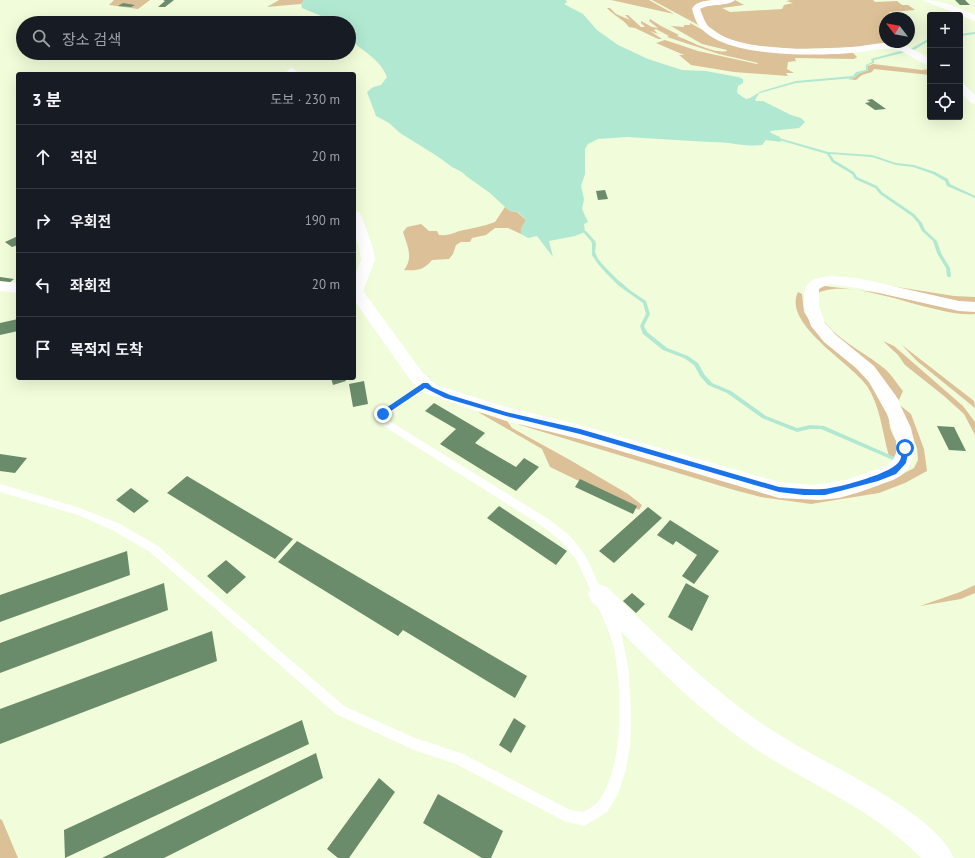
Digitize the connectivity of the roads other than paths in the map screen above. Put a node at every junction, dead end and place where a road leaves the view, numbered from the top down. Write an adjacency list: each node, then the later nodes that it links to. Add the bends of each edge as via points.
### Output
1 (731, 0): 4 (street, via 703,4 696,9 705,28 723,40 746,46 794,51 853,50 890,46 909,50)
2 (926, 0): 3 (street, via 946,5)
3 (975, 18)
4 (927, 61)
5 (963, 89): 6 (street)
6 (975, 101)
7 (356, 220): 10 (street, via 368,260)
8 (0, 286): 9 (street)
9 (16, 288)
10 (356, 288)
11 (356, 291): 13 (street, via 402,358)
12 (975, 307): 13 (street, via 959,306 857,283 830,280 820,282 812,288 810,304 819,326 834,344 868,370 879,382 895,409 903,431 905,448 903,462 893,472 825,492 779,490 580,432 506,414 448,396)
13 (426, 385): 15 (lane, via 383,414 382,421 546,523 566,539 581,558)
14 (0, 488): 15 (lane, via 80,512 116,527 154,549 340,710 414,744 459,758 563,812 584,819 604,805 618,778 624,747 622,671 615,632)
15 (598, 594): 16 (street, via 715,705 758,735 885,810 910,828)
16 (940, 858)

